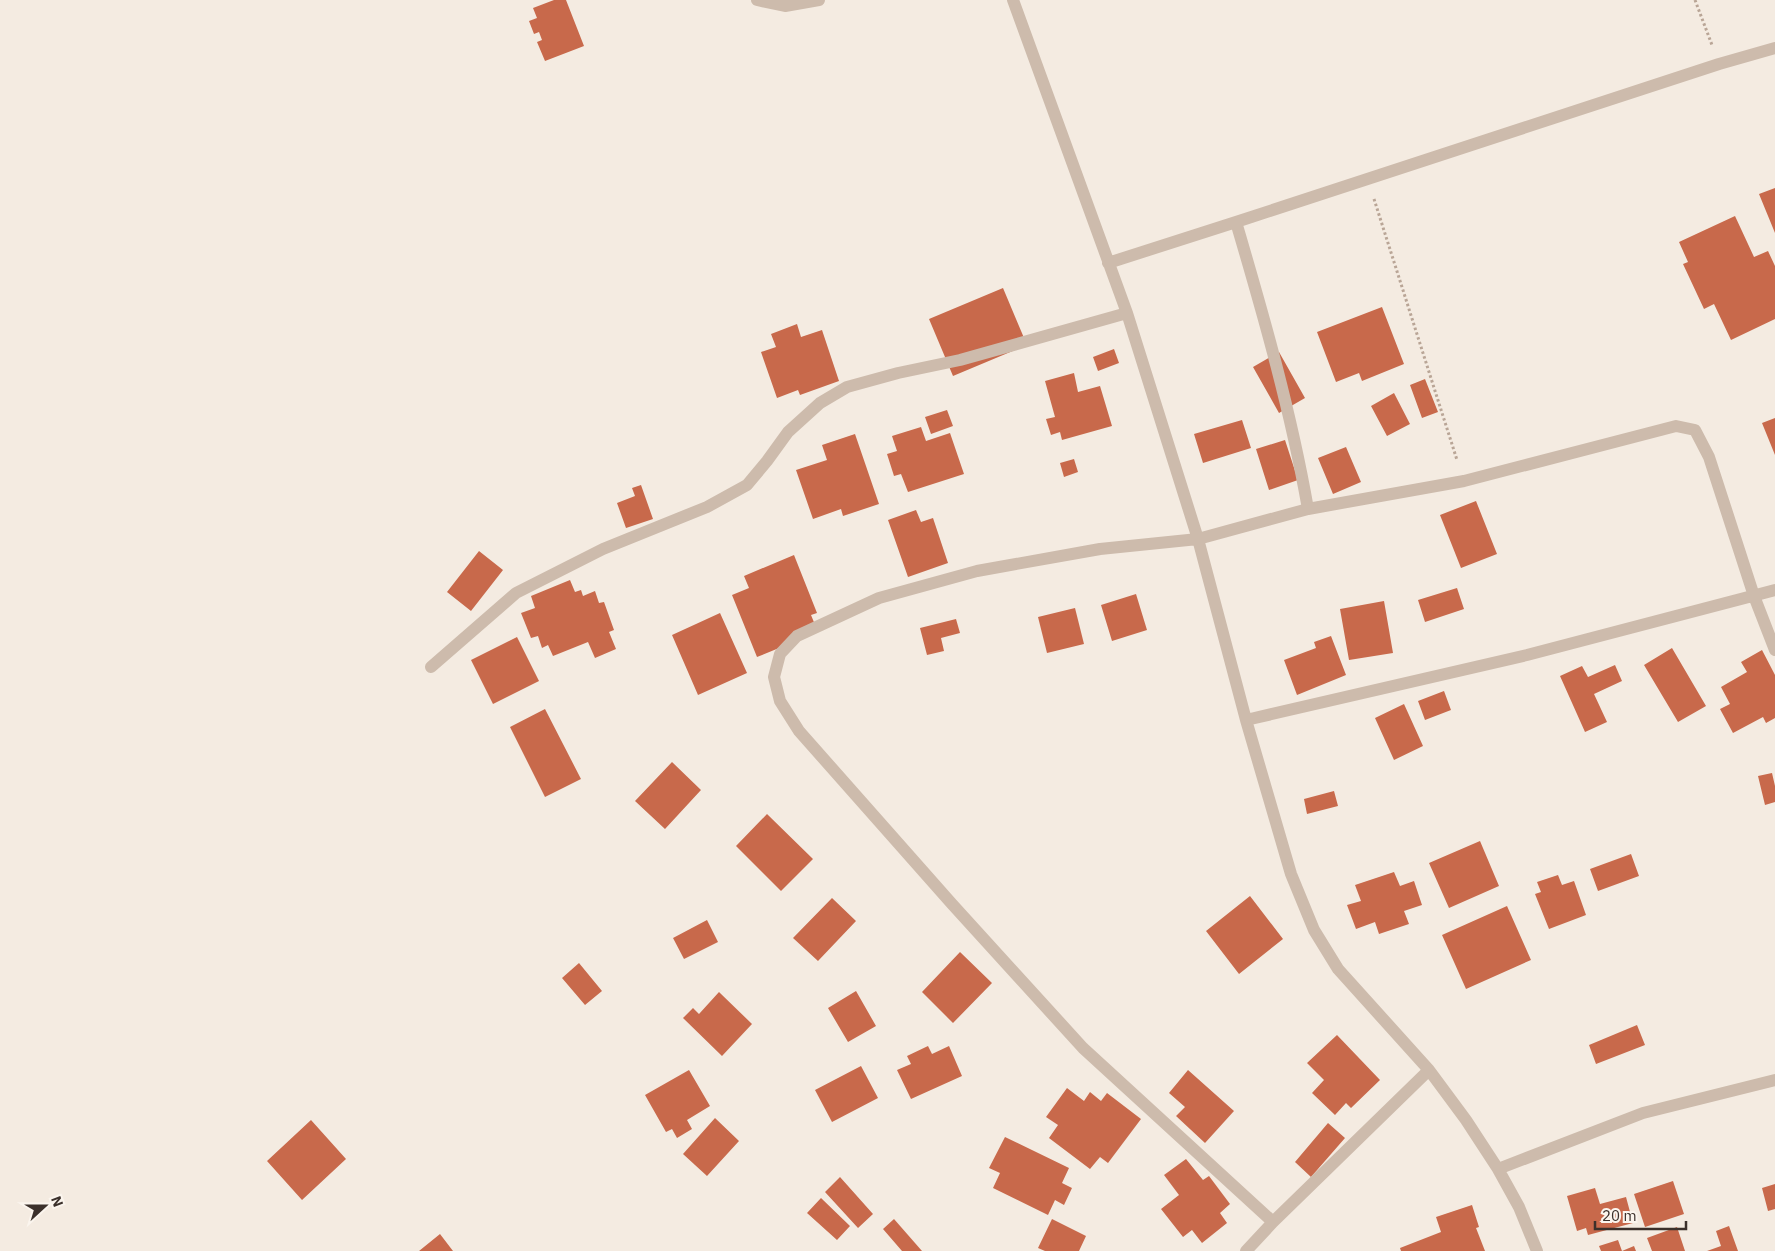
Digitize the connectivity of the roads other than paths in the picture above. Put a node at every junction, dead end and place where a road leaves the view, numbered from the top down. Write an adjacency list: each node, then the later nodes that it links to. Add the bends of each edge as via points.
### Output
1 (757, 0): 2 (street, via 785,6)
2 (819, 0)
3 (1013, 0): 6 (street)
4 (1775, 48): 5 (street)
5 (1236, 222): 6 (street); 8 (street, via 1285,399)
6 (1108, 263): 7 (street)
7 (1127, 313): 9 (street); 13 (street, via 847,388 820,403 788,432 747,485 707,507 603,549 516,594)
8 (1308, 509): 9 (street); 11 (street, via 1464,481 1676,426 1695,430 1709,457)
9 (1198, 539): 14 (street); 18 (street, via 1100,549 986,570 879,598 797,636 780,654 774,677 780,701 799,731 984,940 1083,1048)
10 (1775, 590): 11 (street)
11 (1754, 596): 12 (street); 14 (street, via 1527,655)
12 (1775, 650)
13 (431, 667)
14 (1246, 720): 15 (street, via 1291,874 1314,930 1338,969)
15 (1429, 1070): 17 (street); 18 (street)
16 (1775, 1080): 17 (street, via 1643,1113)
17 (1498, 1168): 20 (street)
18 (1273, 1222): 19 (street)
19 (1246, 1251)
20 (1537, 1251)

